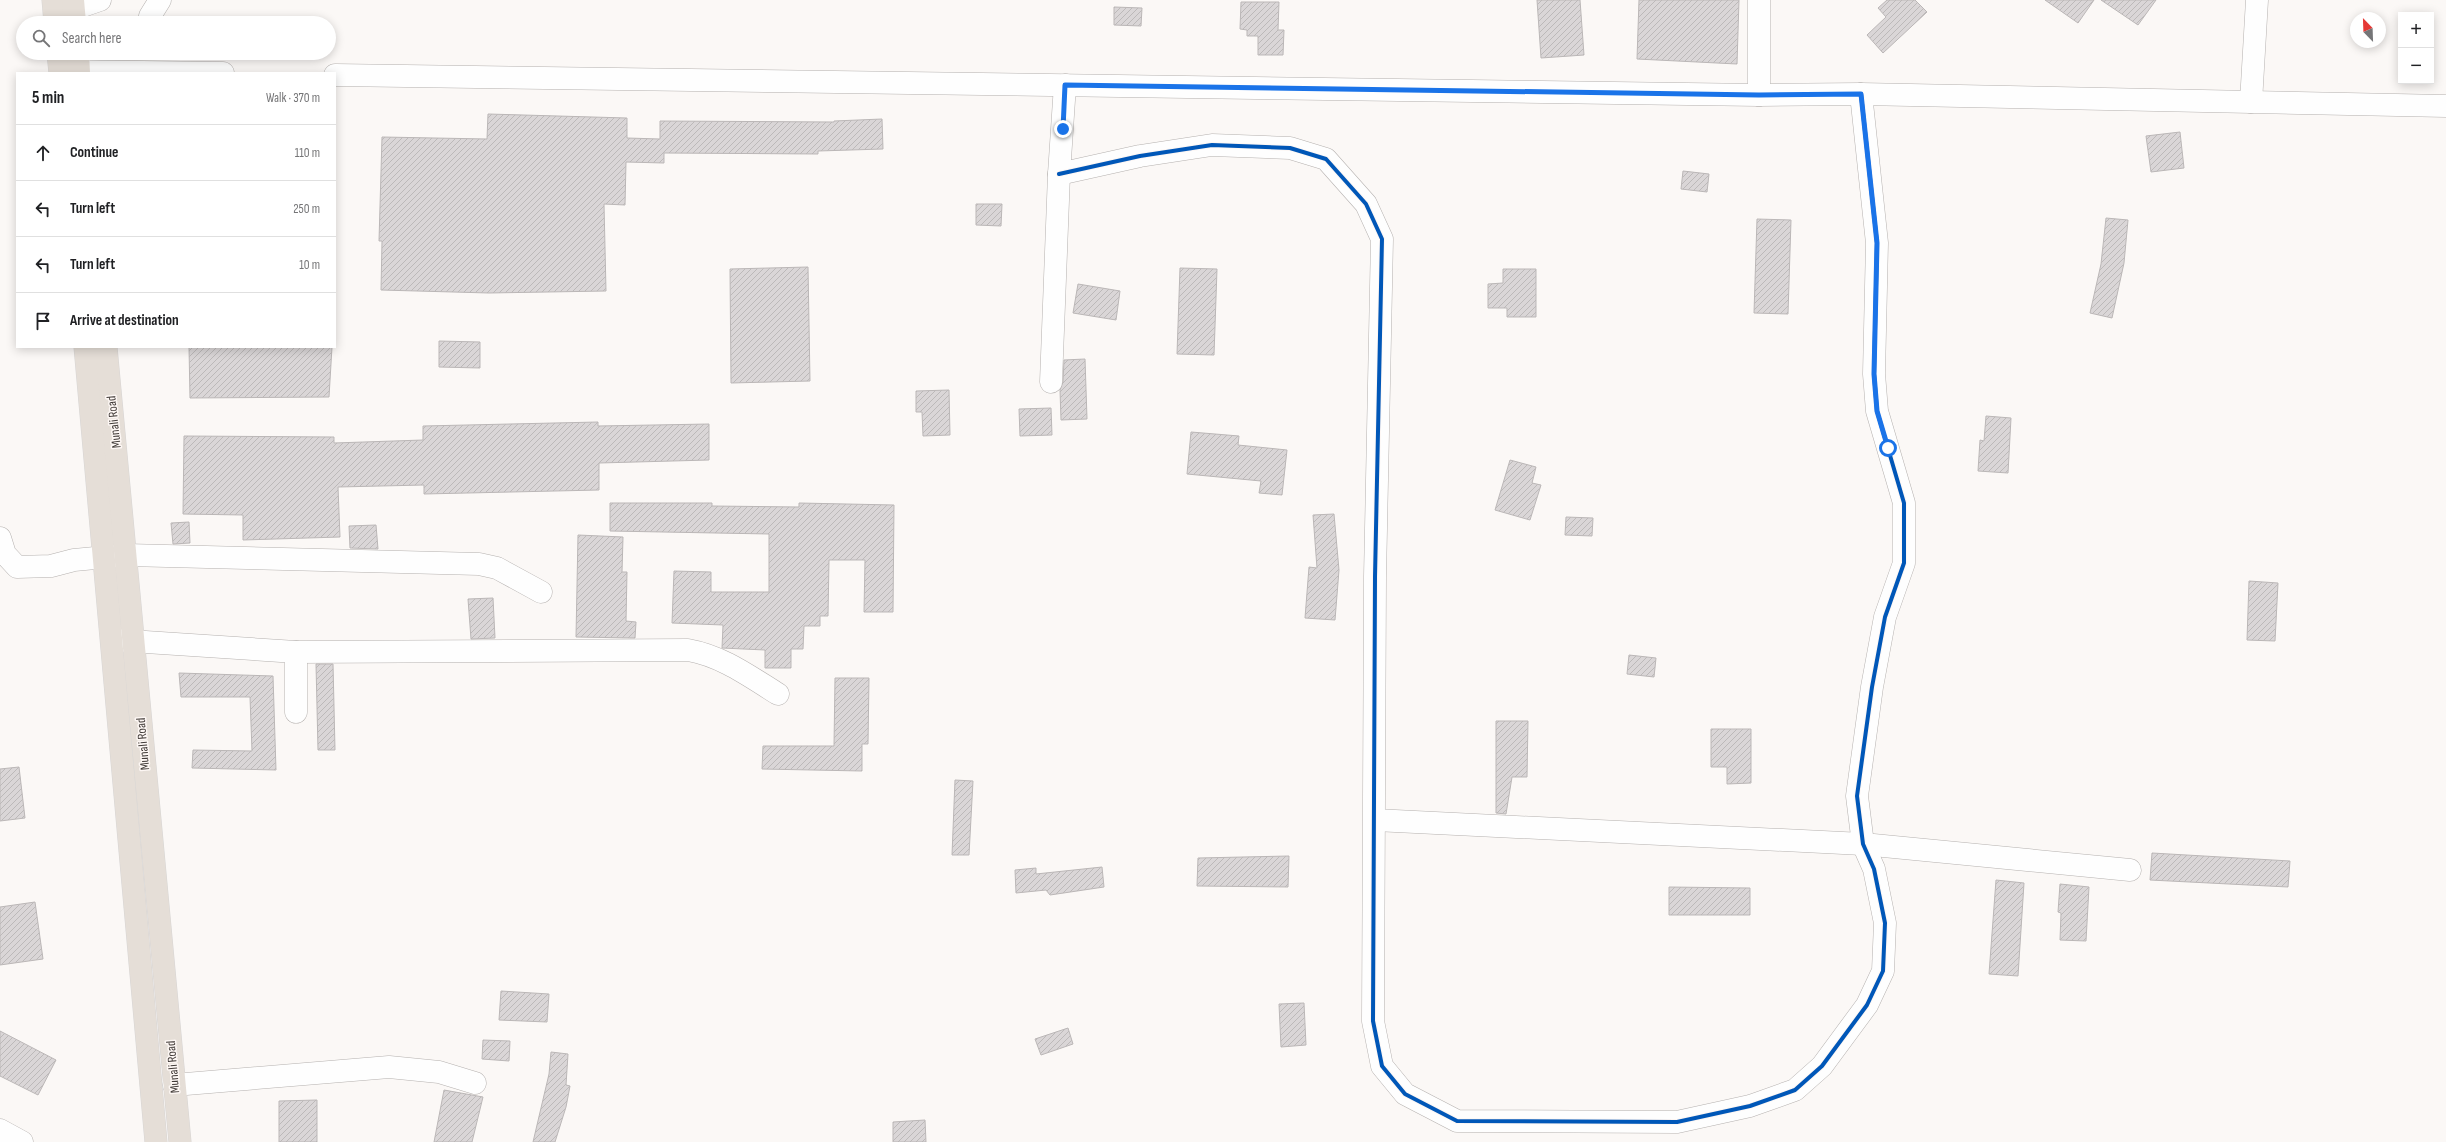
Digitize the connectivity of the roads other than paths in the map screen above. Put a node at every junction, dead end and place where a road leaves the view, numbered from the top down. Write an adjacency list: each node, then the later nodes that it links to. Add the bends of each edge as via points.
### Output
1 (53, 0): 7 (main road)
2 (100, 0): 6 (street)
3 (160, 0): 8 (street)
4 (1759, 0): 15 (street)
5 (2256, 0): 16 (street)
6 (74, 10)
7 (54, 16)
8 (150, 16)
9 (146, 62): 10 (street); 11 (street)
10 (69, 66)
11 (216, 72)
12 (336, 75): 13 (street, via 530,80)
13 (1065, 85): 15 (street); 18 (street)
14 (1861, 94): 15 (street); 16 (street); 33 (street, via 1877,243 1874,374 1877,411 1904,502 1904,563 1884,617 1862,753 1857,796)
15 (1759, 95)
16 (2251, 102): 17 (street)
17 (2446, 106)
18 (1059, 174): 21 (street); 32 (street, via 1140,156 1212,145 1290,148 1326,160 1366,204 1382,239 1375,577)
19 (85, 348): 24 (main road, Munali Road)
20 (106, 348): 23 (main road, Munali Road)
21 (1051, 382)
22 (0, 538): 25 (street)
23 (127, 555): 24 (street); 26 (street, via 479,564 497,568); 28 (main road, Munali Road)
24 (105, 556): 25 (street, via 51,566); 27 (main road, Munali Road)
25 (9, 569)
26 (541, 592)
27 (112, 640): 28 (street); 39 (main road, Munali Road)
28 (134, 642): 29 (street); 36 (main road, Munali Road)
29 (296, 652): 30 (street, via 688,650 724,661); 31 (street)
30 (778, 694)
31 (296, 712)
32 (1375, 820): 33 (street); 33 (street, via 1373,1020 1382,1066 1405,1094 1457,1121 1677,1122 1750,1106 1794,1090 1822,1066 1867,1004 1884,971 1885,923 1874,869)
33 (1863, 844): 34 (street)
34 (2130, 870)
35 (475, 1084): 36 (street, via 439,1072 389,1067)
36 (174, 1085): 40 (main road, Munali Road)
37 (0, 1130): 38 (street)
38 (22, 1142)
39 (156, 1142)
40 (180, 1142)

